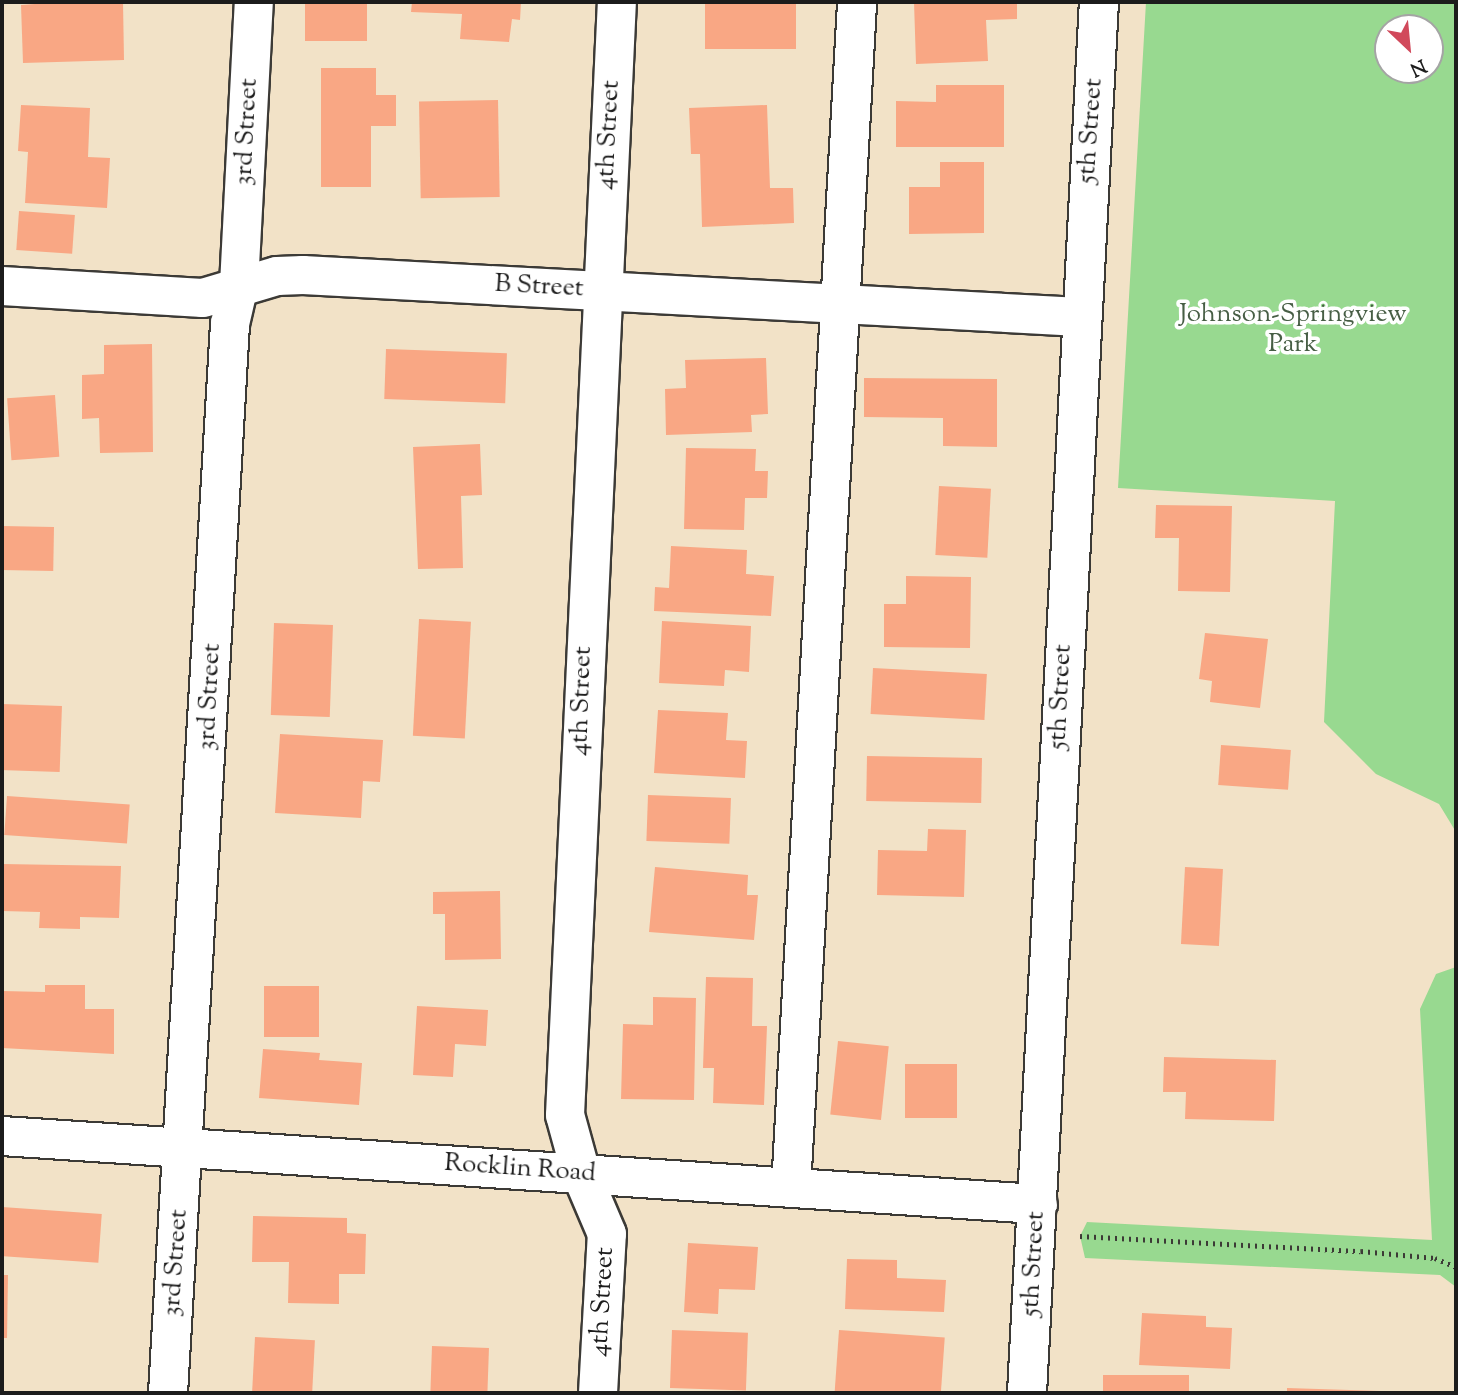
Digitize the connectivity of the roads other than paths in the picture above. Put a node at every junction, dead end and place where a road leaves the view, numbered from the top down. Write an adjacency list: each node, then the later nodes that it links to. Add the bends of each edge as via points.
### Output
1 (254, 2): 5 (street, 3rd Street)
2 (617, 2): 7 (street, 4th Street)
3 (856, 2): 8 (street)
4 (1099, 2): 9 (street, 5th Street)
5 (239, 285): 6 (street, B Street, via 203,298); 7 (street, B Street, via 303,275); 11 (street, 3rd Street, via 230,324)
6 (2, 286)
7 (600, 290): 8 (street, B Street); 12 (street, 4th Street, via 565,1115)
8 (838, 304): 9 (street, B Street); 13 (street)
9 (1080, 317): 14 (street, 5th Street)
10 (2, 1136): 11 (street, Rocklin Road)
11 (183, 1148): 12 (street, Rocklin Road); 15 (street, 3rd Street)
12 (580, 1173): 13 (street, Rocklin Road); 16 (street, 4th Street, via 607,1234)
13 (791, 1188): 14 (street, Rocklin Road)
14 (1038, 1205): 17 (street, 5th Street)
15 (168, 1393)
16 (598, 1393)
17 (1027, 1393)

